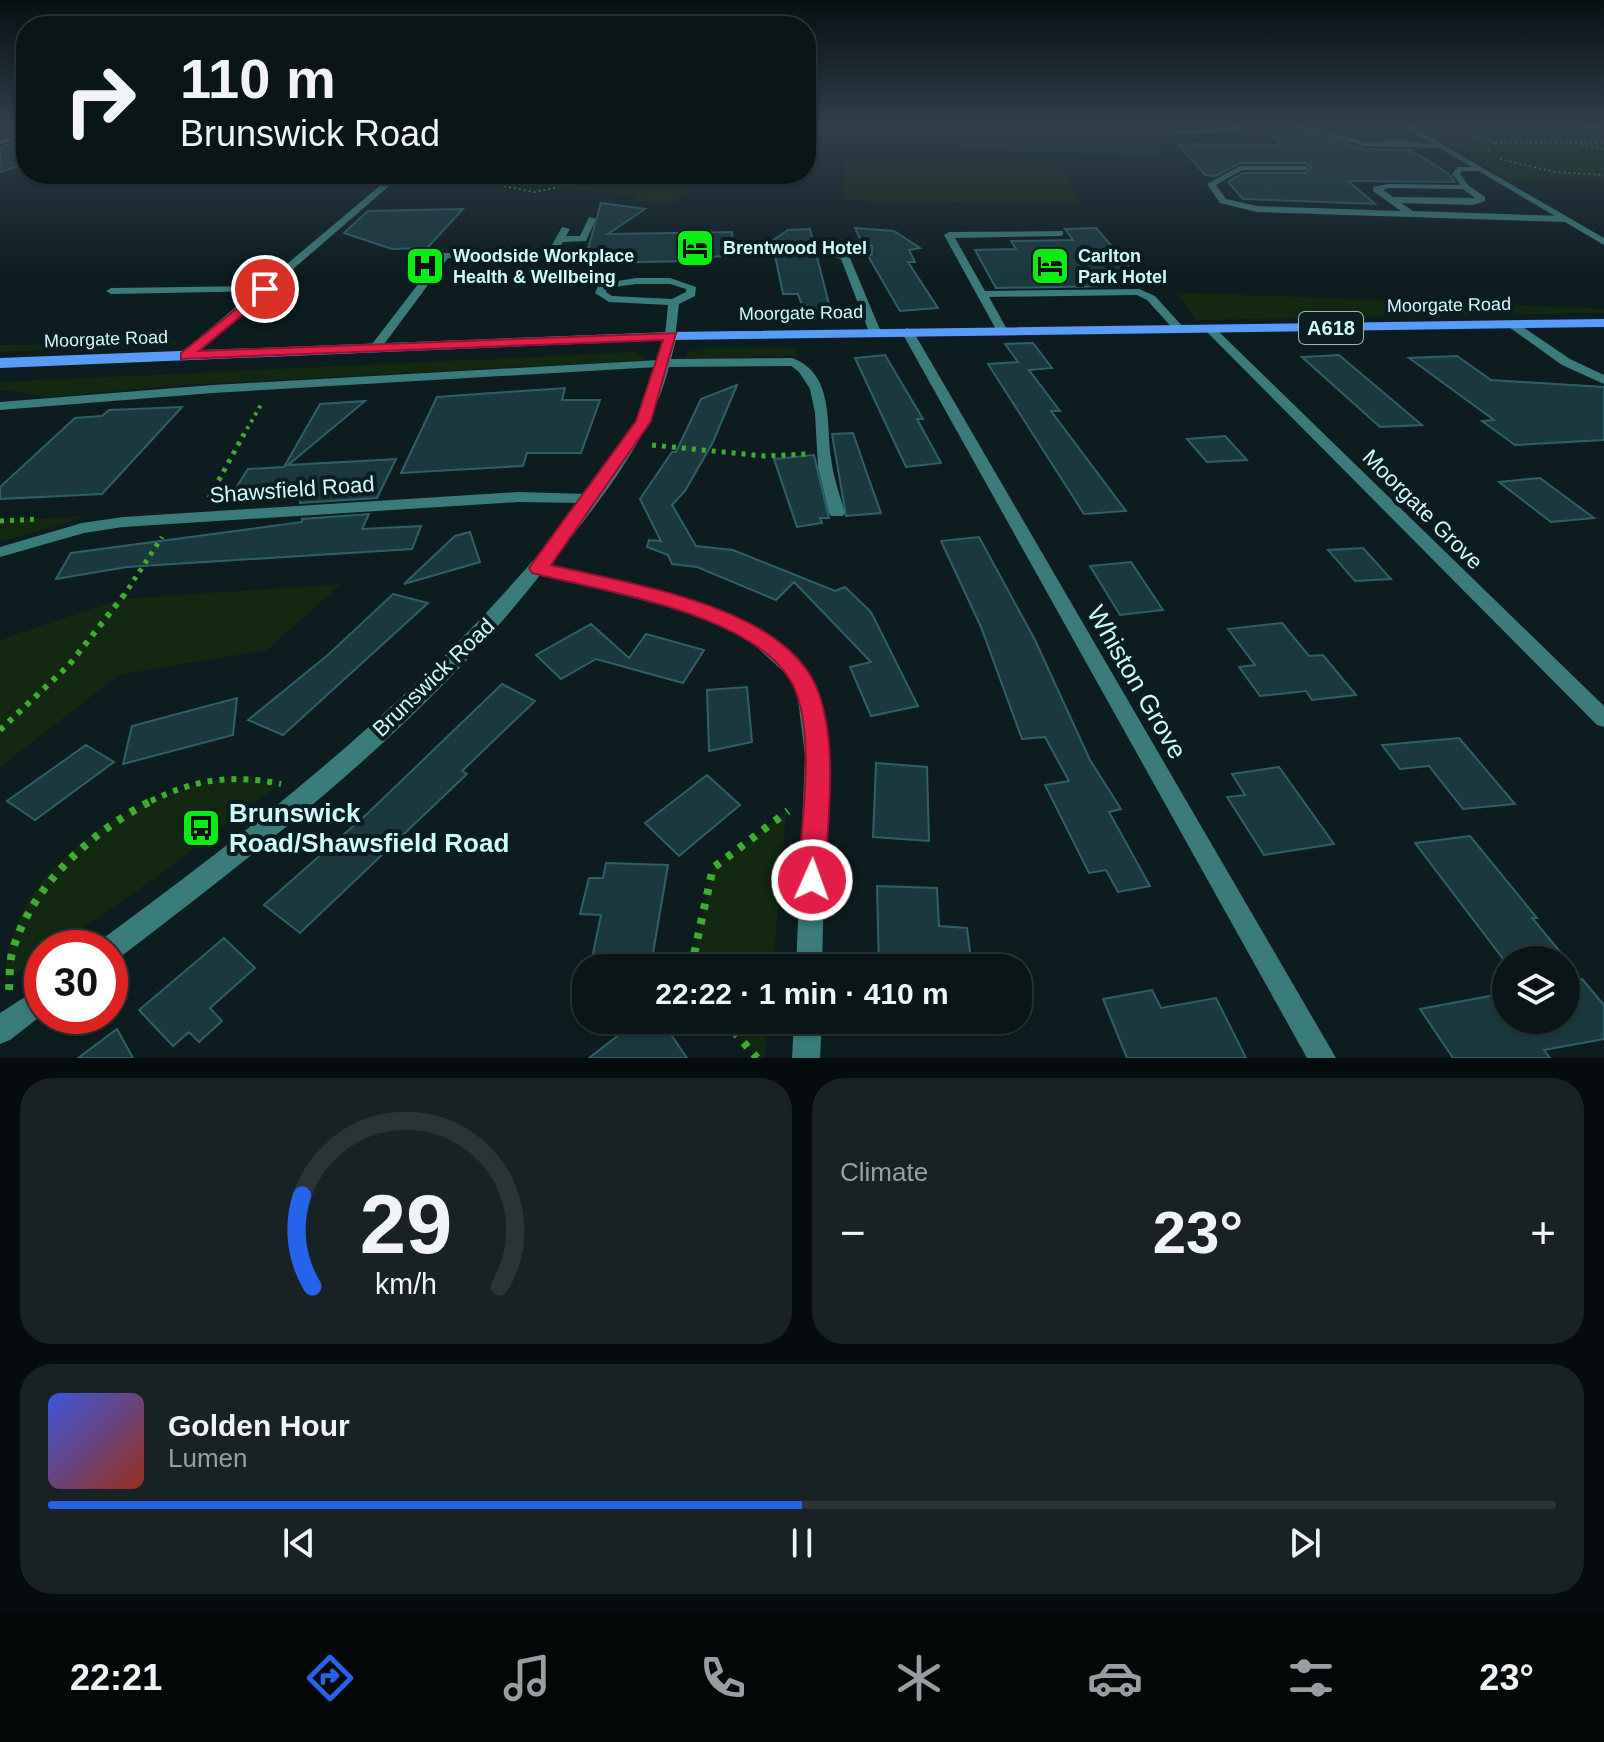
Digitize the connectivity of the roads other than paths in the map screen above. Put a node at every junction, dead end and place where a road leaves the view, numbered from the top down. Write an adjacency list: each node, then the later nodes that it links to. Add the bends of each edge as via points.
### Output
1 (1225, 176): 7 (street, via 1211,184 1223,201 1242,208)
2 (1458, 176): 5 (street)
3 (1493, 176): 9 (street)
4 (387, 184): 15 (street)
5 (1465, 187): 6 (street, via 1378,186); 6 (street, via 1482,199)
6 (1392, 200): 7 (street)
7 (1411, 214): 9 (street)
8 (592, 219): 27 (street, via 583,239 562,234 551,255 445,255)
9 (1565, 219): 11 (street)
10 (1060, 233): 17 (street, via 949,235)
11 (1604, 242)
12 (867, 250): 14 (street)
13 (820, 253): 14 (street)
14 (845, 257): 25 (street)
15 (265, 289): 16 (street); 28 (street)
16 (111, 291)
17 (980, 294): 21 (street, via 1139,292); 24 (street)
18 (674, 302): 18 (street, Brunswick Road, via 609,299 600,293 603,286 635,280 691,287 691,294); 26 (street, Brunswick Road)
19 (1510, 323): 20 (main road, Moorgate Road / A618); 22 (main road, Moorgate Road / A618); 31 (street, via 1566,362)
20 (1604, 323)
21 (1180, 330): 22 (main road, Moorgate Road / A618); 24 (main road, Moorgate Road / A618)
22 (1211, 330): 37 (street, Moorgate Grove)
23 (907, 331): 24 (main road, Moorgate Road / A618); 25 (main road, Moorgate Road / A618); 42 (street, Whiston Grove)
24 (1002, 331)
25 (875, 332): 26 (main road, Moorgate Road / A618)
26 (671, 336): 27 (main road, Moorgate Road / A618); 30 (street, Brunswick Road)
27 (375, 348): 28 (main road, Moorgate Road / A618)
28 (185, 356): 29 (main road, Moorgate Road / A618)
29 (0, 363)
30 (665, 363): 32 (street); 33 (street, Brunswick Road, via 643,421); 34 (street, via 792,362 809,373 819,392 823,453)
31 (1604, 380)
32 (0, 406)
33 (591, 499): 35 (street, Shawsfield Road, via 556,496 194,517 82,528); 36 (street, Brunswick Road)
34 (837, 513)
35 (0, 552)
36 (539, 568): 38 (street, Brunswick Road, via 458,655 312,790); 39 (street, via 704,612 756,635 807,690 816,756)
37 (1604, 719)
38 (128, 935)
39 (809, 954)
40 (807, 1034): 41 (street)
41 (806, 1058)
42 (1322, 1058)

